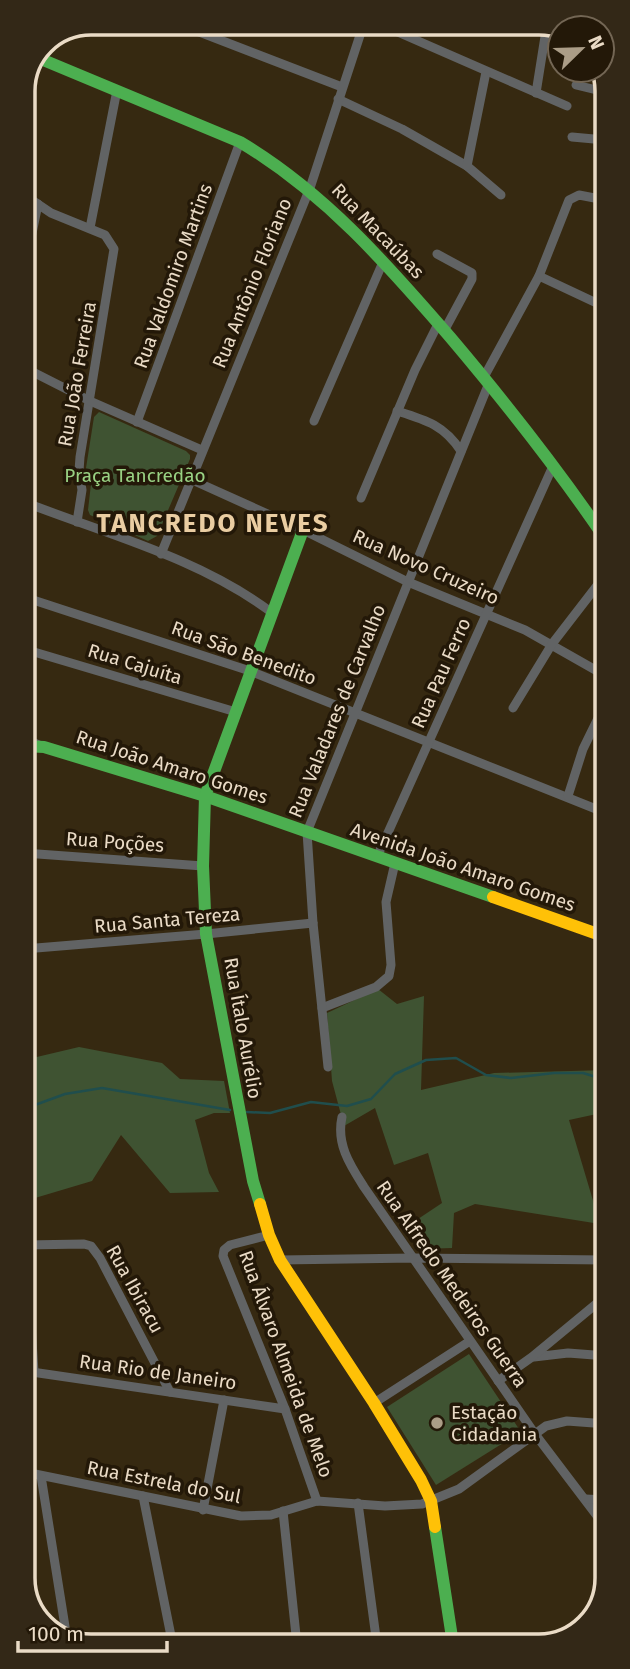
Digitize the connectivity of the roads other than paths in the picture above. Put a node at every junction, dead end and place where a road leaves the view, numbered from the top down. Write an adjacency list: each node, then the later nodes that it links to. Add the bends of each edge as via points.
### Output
1 (207, 35): 8 (street)
2 (360, 35): 8 (street, Rua Antônio Floriano)
3 (404, 35): 6 (street)
4 (545, 35): 11 (street)
5 (44, 60): 9 (street, Rua Macaúbas)
6 (486, 72): 11 (street); 17 (street)
7 (576, 85): 10 (street)
8 (342, 87): 12 (street, Rua Antônio Floriano)
9 (117, 90): 16 (street, Rua Macaúbas); 24 (street)
10 (595, 90)
11 (536, 93): 13 (street)
12 (338, 99): 17 (street); 18 (street, Rua Antônio Floriano)
13 (567, 106)
14 (572, 137): 15 (street)
15 (595, 139)
16 (240, 142): 18 (street, Rua Macaúbas); 35 (street, Rua Valdomiro Martins)
17 (467, 166): 19 (street)
18 (310, 188): 26 (street, Rua Macaúbas); 36 (street, Rua Antônio Floriano)
19 (501, 195)
20 (595, 198): 27 (street, Rua Valadares de Carvalho, via 579,195 569,200)
21 (35, 202): 22 (street)
22 (38, 204): 23 (street); 24 (street)
23 (35, 219)
24 (90, 228): 32 (street, Rua João Ferreira, via 105,235 115,254)
25 (437, 254): 29 (street, via 472,273)
26 (383, 262): 29 (street, Rua Macaúbas); 34 (street)
27 (540, 276): 28 (street); 31 (street, Rua Valadares de Carvalho)
28 (595, 302)
29 (441, 327): 31 (street, Rua Macaúbas); 33 (street)
30 (35, 373): 32 (street)
31 (487, 380): 37 (street, Rua Valadares de Carvalho); 38 (street, Rua Macaúbas)
32 (90, 401): 35 (street); 42 (street, Rua João Ferreira, via 80,457 82,490)
33 (397, 411): 37 (street, via 444,430); 40 (street)
34 (314, 421)
35 (137, 422): 36 (street)
36 (202, 450): 39 (street, Rua Antônio Floriano)
37 (461, 451): 46 (street, Rua Valadares de Carvalho)
38 (554, 466): 43 (street, Rua Macaúbas); 50 (street, Rua Pau Ferro)
39 (190, 479): 44 (street, Rua Novo Cruzeiro); 45 (street, Rua Antônio Floriano)
40 (361, 498)
41 (35, 506): 42 (street)
42 (77, 522): 45 (street)
43 (595, 525)
44 (303, 530): 46 (street, Rua Novo Cruzeiro); 49 (street, Rua Ítalo Aurélio)
45 (161, 554): 49 (street, via 243,593)
46 (408, 582): 50 (street, Rua Novo Cruzeiro); 57 (street, Rua Valadares de Carvalho)
47 (595, 588): 51 (street)
48 (35, 601): 54 (street, Rua São Benedito)
49 (271, 612): 54 (street, Rua Ítalo Aurélio)
50 (487, 614): 51 (street, Rua Novo Cruzeiro); 59 (street, Rua Pau Ferro)
51 (552, 644): 53 (street, Rua Novo Cruzeiro); 55 (street)
52 (35, 652): 56 (street, Rua Cajuíta)
53 (595, 669)
54 (250, 671): 56 (street, Rua Ítalo Aurélio); 57 (street, Rua São Benedito)
55 (513, 708)
56 (236, 712): 63 (street, Rua Ítalo Aurélio)
57 (355, 713): 59 (street, Rua São Benedito); 66 (street, Rua Valadares de Carvalho)
58 (595, 724): 64 (street)
59 (429, 742): 64 (street, Rua São Benedito); 68 (street, Rua Pau Ferro)
60 (35, 743): 62 (street)
61 (35, 747): 62 (street, Rua João Amaro Gomes)
62 (44, 747): 63 (street, Rua João Amaro Gomes)
63 (205, 796): 66 (street, Rua João Amaro Gomes); 70 (street, Rua Ítalo Aurélio)
64 (568, 796): 65 (street, Rua São Benedito)
65 (595, 808)
66 (307, 832): 68 (street, Avenida João Amaro Gomes); 71 (street, Rua Valadares de Carvalho)
67 (35, 854): 70 (street, Rua Poções)
68 (377, 857): 69 (street, Avenida João Amaro Gomes)
69 (395, 863): 72 (street, Avenida João Amaro Gomes); 75 (street, via 386,902 389,976 376,987)
70 (203, 866): 73 (street, Rua Ítalo Aurélio)
71 (313, 923): 73 (street, Rua Santa Tereza); 75 (street, Rua Valadares de Carvalho)
72 (595, 933)
73 (206, 934): 74 (street, Rua Santa Tereza); 78 (street, Rua Ítalo Aurélio, via 240,1123)
74 (35, 948)
75 (322, 1008): 76 (street, Rua Valadares de Carvalho)
76 (328, 1068)
77 (342, 1117): 80 (street, Rua Alfredo Medeiros Guerra, via 340,1138 351,1166)
78 (269, 1235): 81 (street, Rua Ítalo Aurélio); 92 (street, Rua Álvaro Almeida de Melo, via 226,1247 223,1256)
79 (35, 1245): 89 (street, Rua Ibiracu, via 91,1246)
80 (414, 1258): 81 (street); 82 (street); 84 (street, Rua Alfredo Medeiros Guerra)
81 (280, 1260): 91 (street, Rua Ítalo Aurélio)
82 (595, 1260)
83 (595, 1306): 86 (street)
84 (470, 1341): 88 (street, Rua Alfredo Medeiros Guerra); 91 (street)
85 (595, 1355): 86 (street)
86 (533, 1357): 88 (street)
87 (35, 1372): 89 (street, Rua Rio de Janeiro)
88 (498, 1381): 94 (street, Rua Alfredo Medeiros Guerra)
89 (170, 1392): 90 (street, Rua Rio de Janeiro)
90 (224, 1400): 92 (street, Rua Rio de Janeiro); 103 (street)
91 (374, 1403): 101 (street, Rua Ítalo Aurélio)
92 (285, 1409): 100 (street, Rua Álvaro Almeida de Melo)
93 (595, 1424): 94 (street, Rua Estrela do Sul, via 556,1422)
94 (536, 1434): 98 (street, Rua Alfredo Medeiros Guerra); 101 (street, Rua Estrela do Sul, via 459,1489)
95 (35, 1474): 96 (street, Rua Estrela do Sul)
96 (41, 1476): 97 (street, Rua Estrela do Sul); 106 (street)
97 (144, 1496): 103 (street, Rua Estrela do Sul); 107 (street)
98 (585, 1499): 99 (street); 105 (street, Rua Alfredo Medeiros Guerra)
99 (595, 1499)
100 (317, 1501): 102 (street, Rua Estrela do Sul); 104 (street, Rua Estrela do Sul)
101 (431, 1501): 102 (street, Rua Estrela do Sul); 110 (street, Rua Ítalo Aurélio)
102 (358, 1503): 109 (street)
103 (203, 1510): 104 (street, Rua Estrela do Sul, via 256,1517)
104 (284, 1511): 108 (street)
105 (595, 1513)
106 (65, 1627)
107 (171, 1634)
108 (296, 1634)
109 (376, 1634)
110 (451, 1634)

